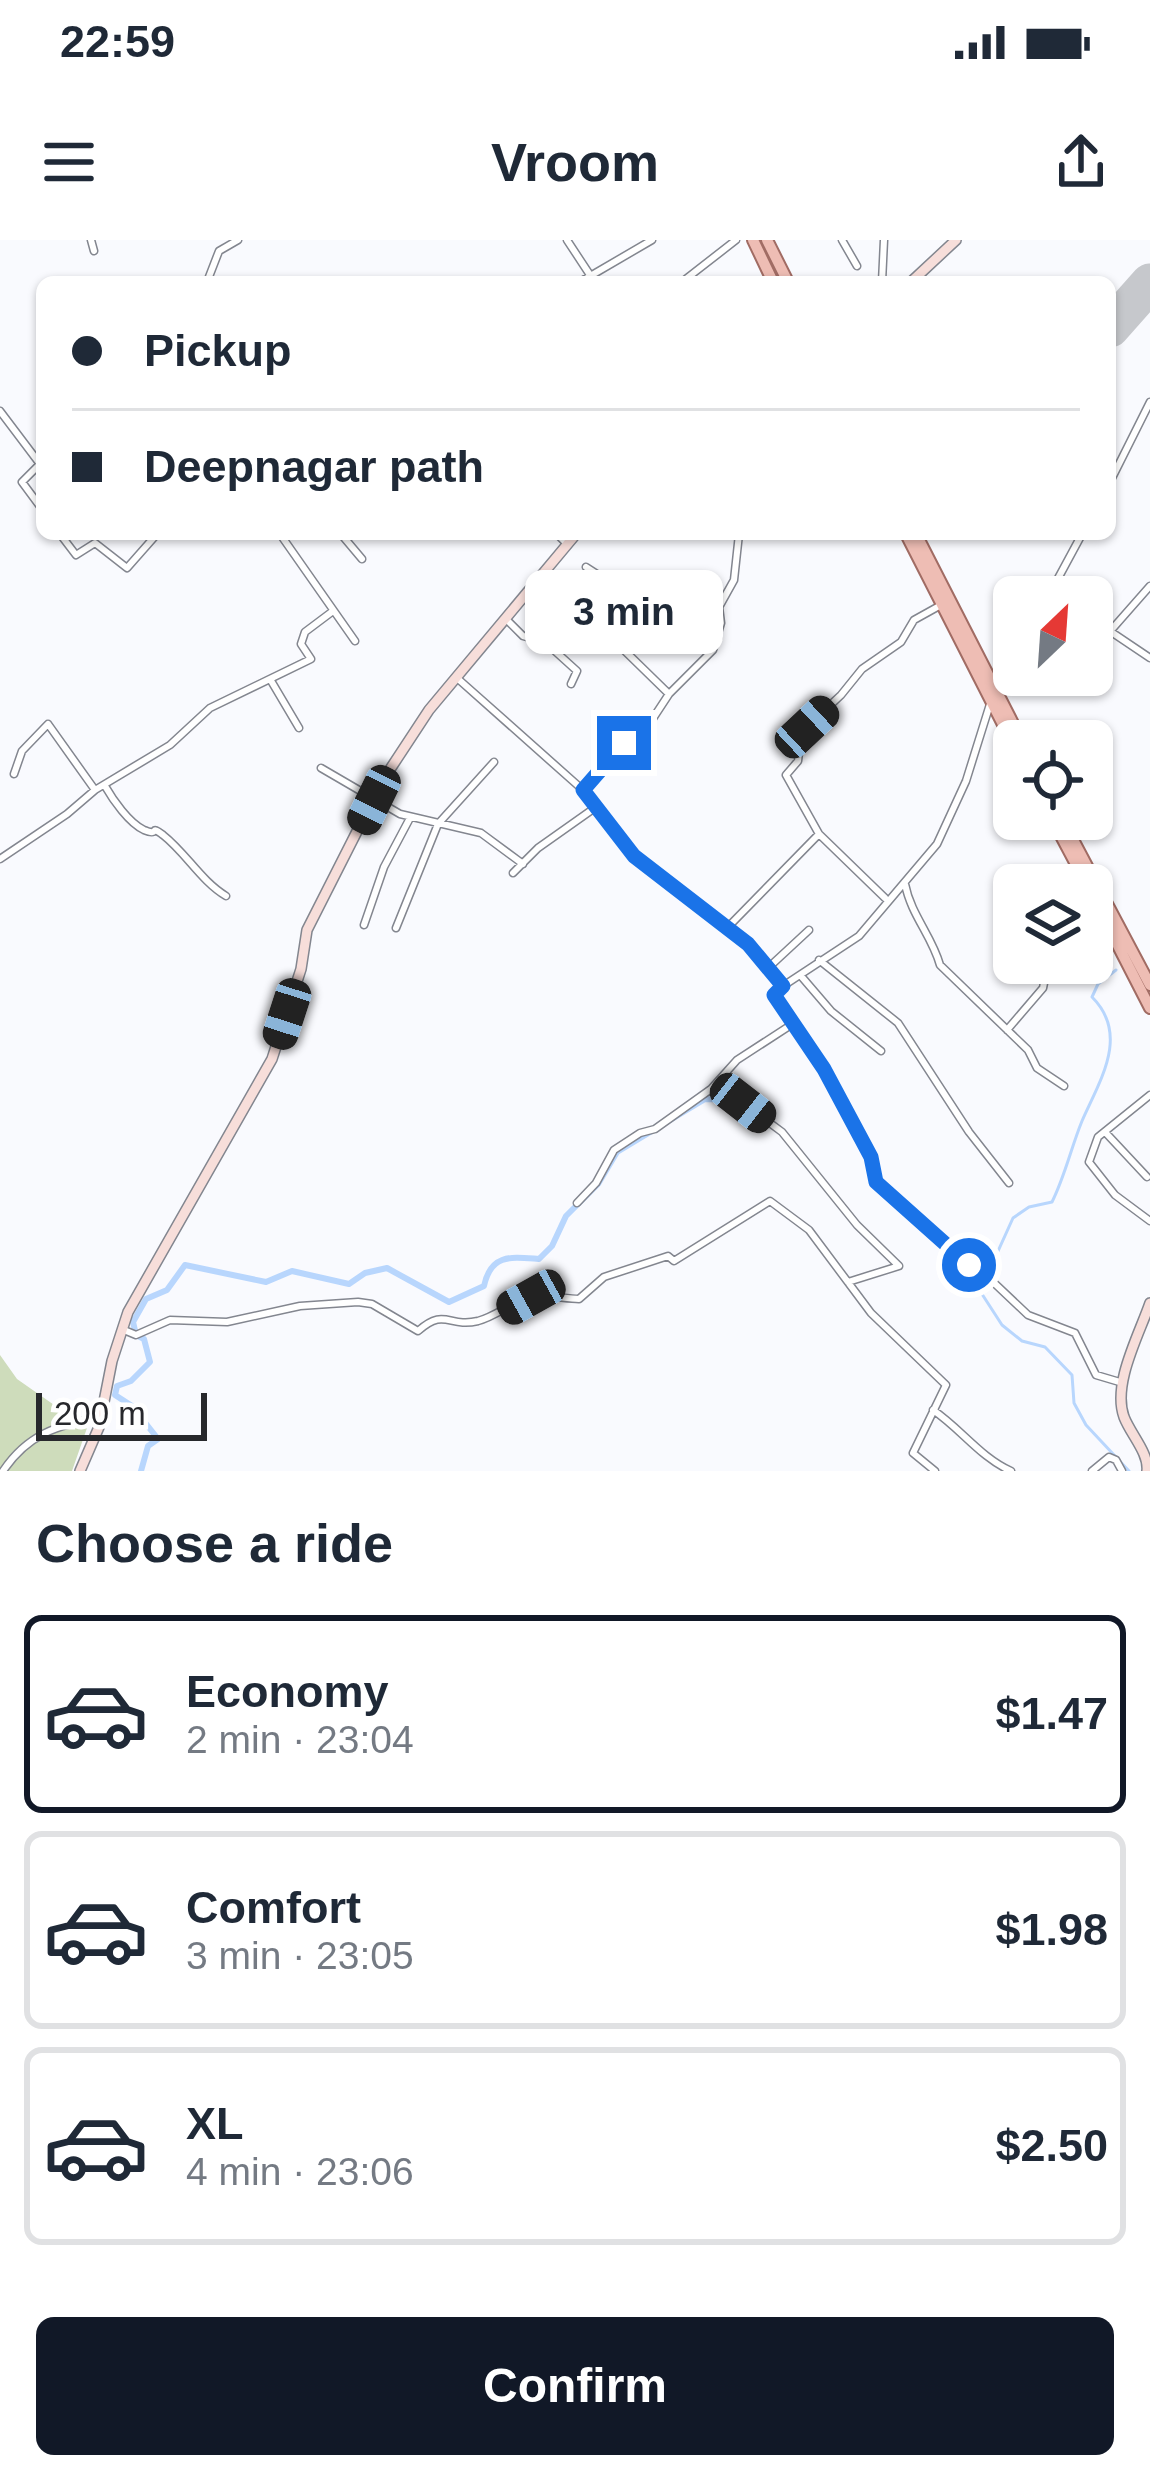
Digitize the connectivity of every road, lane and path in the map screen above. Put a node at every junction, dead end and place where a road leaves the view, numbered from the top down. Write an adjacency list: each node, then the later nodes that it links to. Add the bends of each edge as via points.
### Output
1 (91, 240): 11 (street)
2 (238, 240): 14 (street, via 219,251)
3 (567, 240): 13 (street)
4 (652, 240): 13 (street)
5 (736, 240): 15 (street)
6 (753, 240): 16 (main road)
7 (767, 240): 17 (main road)
8 (842, 240): 12 (street)
9 (884, 240): 18 (street)
10 (956, 240): 19 (street)
11 (94, 250)
12 (857, 266)
13 (590, 275)
14 (209, 276)
15 (690, 276)
16 (775, 276)
17 (777, 276)
18 (882, 276)
19 (917, 276)
20 (1150, 402): 24 (street)
21 (0, 412): 22 (street)
22 (36, 459)
23 (36, 468): 25 (street, via 22,482)
24 (1116, 470)
25 (36, 501)
26 (64, 540): 27 (street, via 79,555 95,543 127,568)
27 (152, 540)
28 (286, 540): 42 (street)
29 (345, 540): 37 (street)
30 (563, 540): 36 (street)
31 (572, 540): 36 (street)
32 (739, 540): 46 (street)
33 (909, 540): 41 (main road)
34 (919, 540): 54 (main road)
35 (1079, 540): 39 (street)
36 (568, 545): 43 (street)
37 (362, 559)
38 (586, 567): 46 (street)
39 (1060, 576)
40 (1148, 591): 44 (street)
41 (940, 605): 53 (main road); 68 (street, via 914,620 801,734 787,775)
42 (333, 611): 47 (street); 51 (street, via 305,632 301,644 311,659)
43 (506, 619): 48 (street); 50 (street)
44 (1113, 628)
45 (1113, 630): 49 (street)
46 (718, 638): 55 (street)
47 (355, 641)
48 (544, 642): 52 (street, via 578,671); 55 (street, via 585,612)
49 (1150, 658)
50 (457, 678): 63 (street); 64 (street)
51 (270, 679): 57 (street); 61 (street, via 210,708)
52 (571, 684)
53 (993, 693)
54 (993, 693)
55 (669, 694): 63 (street, via 646,729)
56 (994, 696): 73 (street, via 944,831)
57 (299, 728)
58 (494, 762): 67 (street)
59 (321, 768): 64 (street)
60 (14, 773): 62 (street, via 48,724)
61 (105, 786): 62 (street); 74 (street, via 142,828 160,832)
62 (94, 790): 70 (street)
63 (583, 790): 65 (street)
64 (374, 800): 66 (street); 104 (street, via 308,931 272,1059)
65 (596, 807): 71 (street); 77 (street, via 634,856)
66 (410, 818): 67 (street); 76 (street)
67 (438, 824): 71 (street, via 482,833); 78 (street)
68 (819, 834): 75 (street); 77 (street)
69 (1073, 840): 86 (main road)
70 (0, 859)
71 (524, 864): 72 (street)
72 (513, 873)
73 (904, 884): 75 (street); 90 (street, via 940,965)
74 (226, 896)
75 (886, 899): 82 (street, via 859,936)
76 (364, 925)
77 (728, 927): 83 (street)
78 (396, 928)
79 (809, 930): 83 (street)
80 (1113, 939): 81 (main road)
81 (1115, 943): 88 (main road)
82 (819, 959): 84 (street); 97 (street, via 898,1023)
83 (768, 968): 87 (street)
84 (801, 976): 87 (street); 91 (street)
85 (1044, 984): 90 (street)
86 (1150, 985)
87 (783, 986): 89 (street, via 774,995)
88 (1150, 1008)
89 (794, 1023): 93 (street, via 737,1060); 100 (street, via 865,1144 876,1182)
90 (1007, 1030): 92 (street, via 1037,1068)
91 (881, 1051)
92 (1064, 1086)
93 (711, 1090): 98 (street, via 614,1150); 102 (street, via 782,1132 899,1266)
94 (1150, 1094): 95 (street)
95 (1105, 1132): 96 (street); 99 (street, via 1089,1162)
96 (1148, 1177)
97 (1009, 1183)
98 (578, 1202)
99 (1150, 1221)
100 (978, 1270)
101 (991, 1280): 105 (street, via 1028,1315 1075,1333 1096,1375)
102 (848, 1282): 104 (street, via 809,1230 770,1201 674,1261 668,1256 604,1277 579,1299 531,1297 477,1321 433,1318 418,1331 358,1302 227,1322 170,1320 136,1335); 106 (street, via 946,1385)
103 (1150, 1303): 105 (street)
104 (122, 1329): 107 (street)
105 (1123, 1383): 114 (street, via 1124,1418)
106 (933, 1410): 110 (street, via 913,1453); 111 (street)
107 (101, 1418): 108 (street, via 50,1428 17,1450); 109 (street)
108 (3, 1471)
109 (80, 1471)
110 (935, 1471)
111 (1012, 1471)
112 (1092, 1471): 113 (street, via 1109,1456)
113 (1122, 1471)
114 (1147, 1471)

